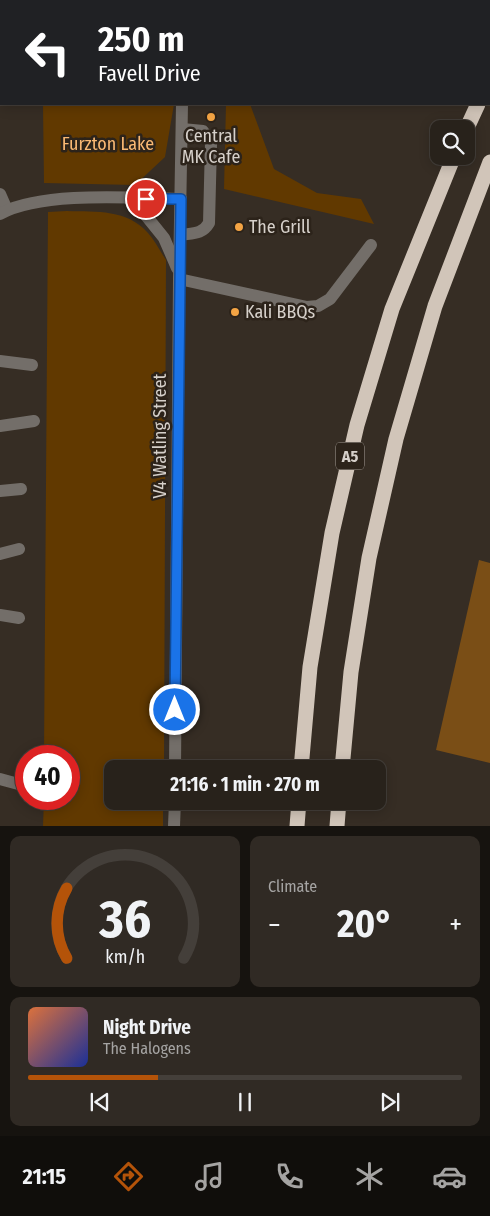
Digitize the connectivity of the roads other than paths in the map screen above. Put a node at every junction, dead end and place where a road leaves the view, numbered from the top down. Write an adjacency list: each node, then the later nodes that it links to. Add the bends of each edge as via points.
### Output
1 (182, 105): 4 (street, V4 Watling Street)
2 (478, 105): 3 (highway)
3 (471, 120)
4 (182, 128): 9 (street, V4 Watling Street); 11 (street, via 203,131 211,143 209,223 200,233)
5 (490, 162): 26 (highway, A5, via 435,306 396,439 369,558 351,672)
6 (450, 165): 25 (highway, A5, via 392,309 358,425 332,533 310,667)
7 (0, 194): 10 (street)
8 (128, 198): 9 (street); 10 (street, via 44,200); 13 (street, via 164,238)
9 (181, 199): 11 (street, V4 Watling Street)
10 (3, 212)
11 (180, 235): 13 (street, V4 Watling Street)
12 (371, 245): 13 (street, via 330,299 318,306 307,307)
13 (179, 276): 24 (street, V4 Watling Street)
14 (0, 361): 15 (street)
15 (32, 365)
16 (34, 421): 17 (street)
17 (0, 426)
18 (21, 489): 19 (street)
19 (0, 491)
20 (19, 549): 21 (street)
21 (0, 554)
22 (0, 615): 23 (street)
23 (19, 618)
24 (175, 760)
25 (302, 760)
26 (343, 760)
27 (0, 779): 28 (street)
28 (15, 783)
29 (174, 810): 32 (street)
30 (298, 810): 33 (highway)
31 (338, 810): 34 (highway)
32 (174, 826)
33 (297, 826)
34 (337, 826)

